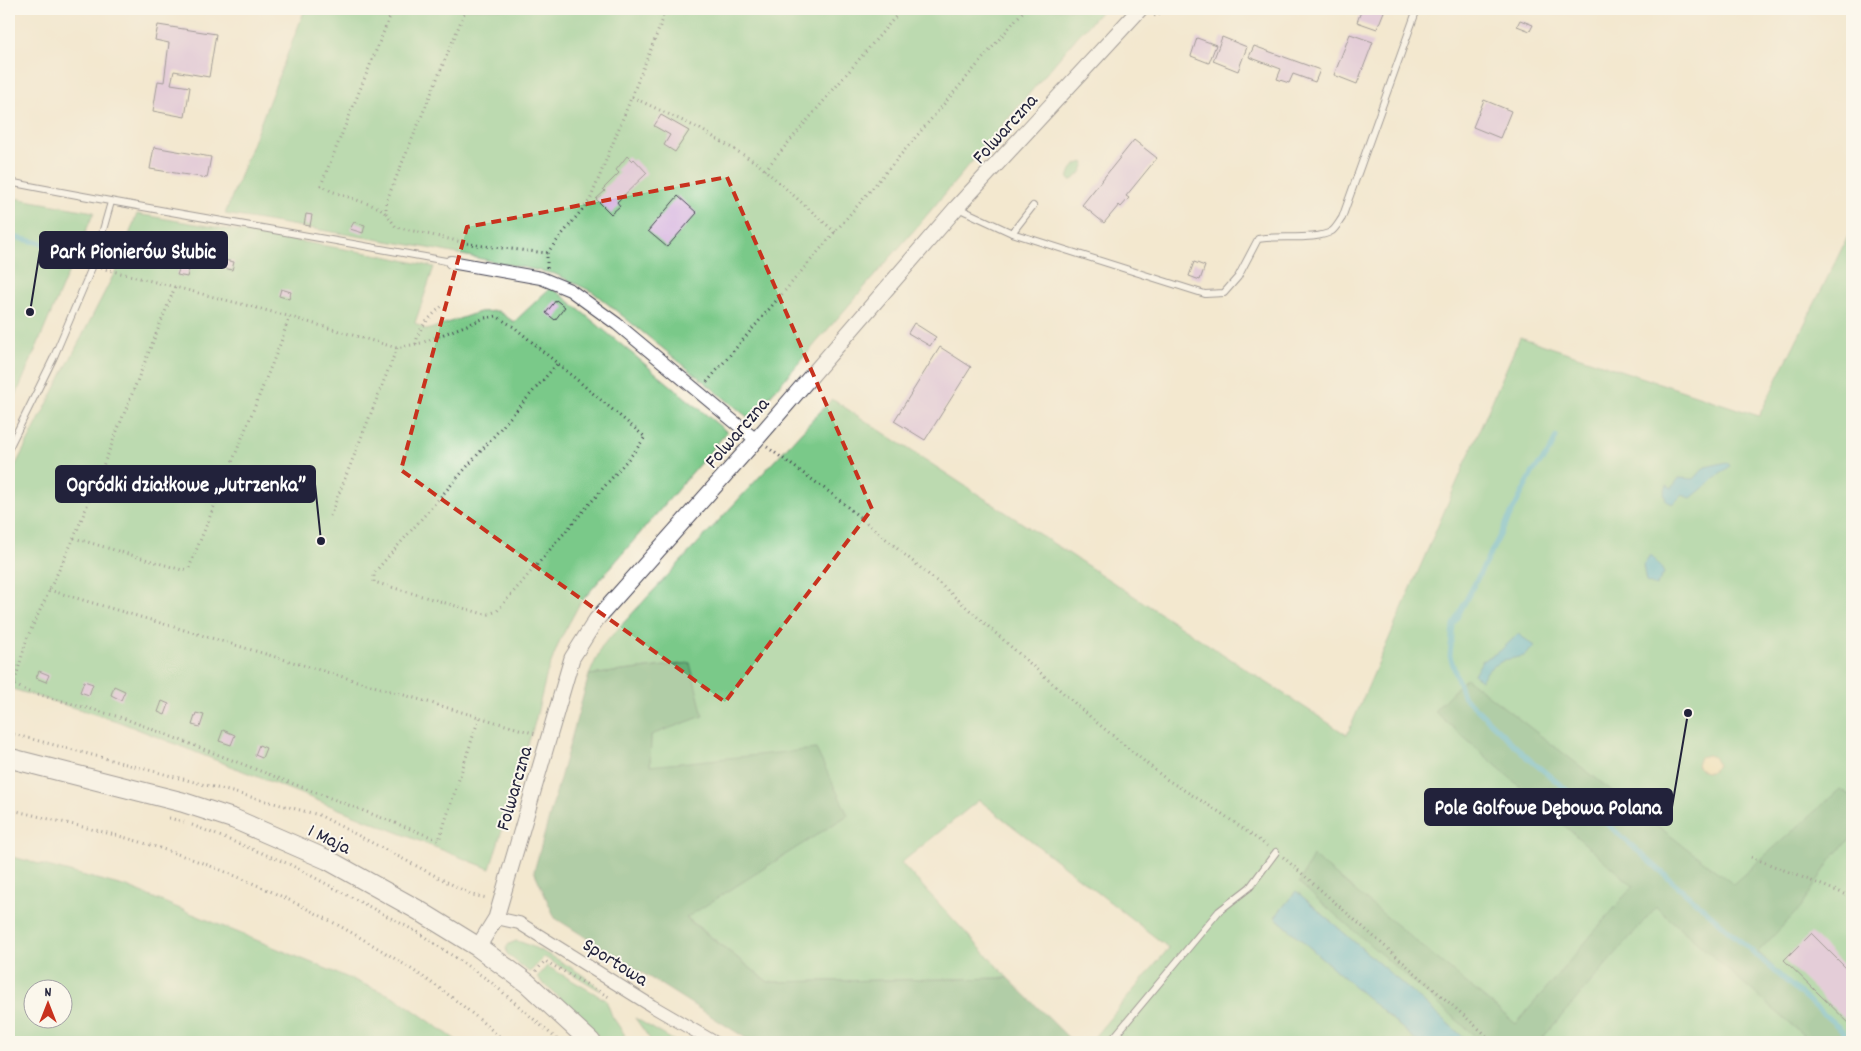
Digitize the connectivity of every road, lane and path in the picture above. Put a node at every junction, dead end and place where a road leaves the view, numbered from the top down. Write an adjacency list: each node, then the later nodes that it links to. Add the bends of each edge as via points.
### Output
1 (393, 9): 14 (path, via 321,186 380,208)
2 (466, 9): 14 (path, via 386,202)
3 (667, 9): 8 (path)
4 (902, 9): 9 (path)
5 (1025, 9): 15 (path)
6 (1140, 9): 13 (street, Folwarczna)
7 (1417, 9): 16 (lane, via 1342,218 1333,230 1317,236 1258,239 1238,277 1224,293 1205,294)
8 (632, 97): 9 (path, via 700,129); 17 (path, via 590,200)
9 (765, 170): 15 (path)
10 (9, 182): 11 (lane)
11 (111, 202): 18 (lane); 19 (lane)
12 (1033, 206): 16 (lane)
13 (957, 208): 16 (lane); 28 (street, Folwarczna)
14 (386, 214): 17 (path, via 396,227 475,245)
15 (836, 233): 27 (path)
16 (1012, 233)
17 (547, 252): 20 (path)
18 (451, 262): 20 (street)
19 (93, 265): 21 (path); 29 (lane, via 53,359)
20 (545, 279): 27 (street, via 570,290)
21 (175, 287): 23 (path); 31 (path)
22 (444, 304): 24 (path, via 421,327)
23 (290, 317): 25 (path); 31 (path, via 189,568 182,570)
24 (416, 344): 25 (path); 26 (path, via 496,316)
25 (398, 348): 30 (path)
26 (557, 364): 26 (path, via 645,437 636,450 497,610 490,614 374,582 374,572)
27 (698, 392): 28 (street)
28 (756, 440): 35 (street, Folwarczna, via 596,620 572,658); 39 (path, via 840,500 1166,779)
29 (9, 448)
30 (330, 516)
31 (74, 538): 32 (path)
32 (49, 590): 33 (path); 33 (path, via 27,638 14,684 26,691 123,718 439,840)
33 (479, 718): 35 (path)
34 (9, 733): 42 (path, via 318,816 472,895)
35 (548, 738): 42 (street, Folwarczna)
36 (9, 758): 44 (main road, 1 Maja, via 182,802 234,819 328,860)
37 (9, 809): 47 (path, via 137,841 220,869 299,904 374,945 431,982)
38 (162, 816): 48 (path, via 191,824 289,864 419,933 491,982)
39 (1276, 852): 51 (lane, via 1250,887 1220,911); 52 (path)
40 (1751, 857): 41 (path)
41 (1852, 897)
42 (500, 901): 43 (street, Folwarczna)
43 (496, 918): 44 (street, Folwarczna); 50 (street, Sportowa, via 519,923)
44 (478, 947): 45 (main road, 1 Maja)
45 (526, 983): 46 (path, via 545,961); 49 (main road, 1 Maja)
46 (610, 998)
47 (506, 1042)
48 (560, 1042)
49 (591, 1042)
50 (714, 1042)
51 (1110, 1042)
52 (1494, 1042)

